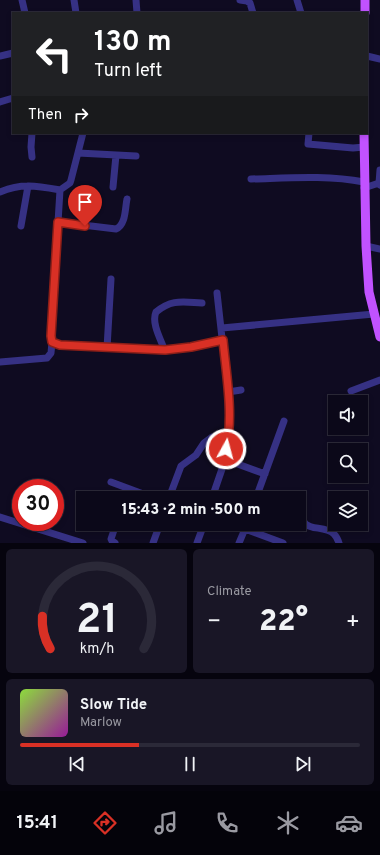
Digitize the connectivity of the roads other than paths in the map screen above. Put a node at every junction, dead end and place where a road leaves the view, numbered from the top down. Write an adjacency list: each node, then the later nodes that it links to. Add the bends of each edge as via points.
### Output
1 (22, 0): 7 (street)
2 (74, 0): 8 (street)
3 (136, 0): 9 (street)
4 (240, 0): 10 (street, via 250,3)
5 (297, 0): 11 (street)
6 (365, 0): 12 (main road)
7 (25, 12)
8 (76, 12)
9 (137, 12)
10 (253, 12)
11 (301, 12)
12 (365, 12)
13 (12, 53): 14 (street)
14 (0, 56)
15 (368, 56): 16 (street)
16 (380, 59)
17 (12, 98): 18 (street)
18 (0, 102)
19 (32, 134): 26 (street)
20 (83, 134): 24 (street)
21 (309, 134): 23 (street, via 308,144)
22 (364, 134): 23 (main road)
23 (364, 147): 31 (main road)
24 (78, 153): 25 (street); 34 (street, via 71,180)
25 (116, 155): 27 (street); 33 (street)
26 (32, 156)
27 (136, 156)
28 (380, 170): 30 (street)
29 (251, 179): 31 (street, via 344,178)
30 (379, 184): 31 (street)
31 (364, 185): 39 (main road)
32 (28, 186): 34 (street); 35 (street, via 16,186); 38 (street)
33 (113, 187)
34 (60, 190): 37 (street)
35 (0, 192)
36 (127, 199): 37 (street, via 123,222 116,229)
37 (58, 222): 48 (street)
38 (21, 226)
39 (366, 246): 40 (street); 44 (main road, via 369,292)
40 (380, 250)
41 (111, 279): 49 (street)
42 (217, 293): 45 (street)
43 (202, 303): 50 (street, via 168,303 156,312 156,326)
44 (374, 315): 45 (street); 46 (main road)
45 (222, 328): 47 (street)
46 (380, 337)
47 (223, 340): 50 (street); 55 (street)
48 (51, 347): 49 (street, via 60,345); 51 (street, via 47,358)
49 (107, 348): 50 (street)
50 (165, 350)
51 (0, 362)
52 (380, 380): 54 (street)
53 (241, 390): 55 (street)
54 (350, 391)
55 (228, 392): 57 (street)
56 (284, 421): 59 (street)
57 (228, 440): 58 (street); 63 (street, via 212,437 204,443 196,455 179,469)
58 (224, 459): 59 (street); 64 (street)
59 (265, 474): 65 (street)
60 (111, 482): 61 (street)
61 (129, 489): 62 (street)
62 (135, 491)
63 (171, 491)
64 (214, 491)
65 (259, 491)
66 (0, 517): 74 (street)
67 (306, 524): 79 (street, via 331,532)
68 (115, 531): 73 (street)
69 (157, 531): 75 (street)
70 (201, 531): 76 (street)
71 (244, 531): 77 (street)
72 (257, 531): 78 (street)
73 (113, 541)
74 (83, 543)
75 (153, 543)
76 (197, 543)
77 (239, 543)
78 (283, 543)
79 (339, 543)

